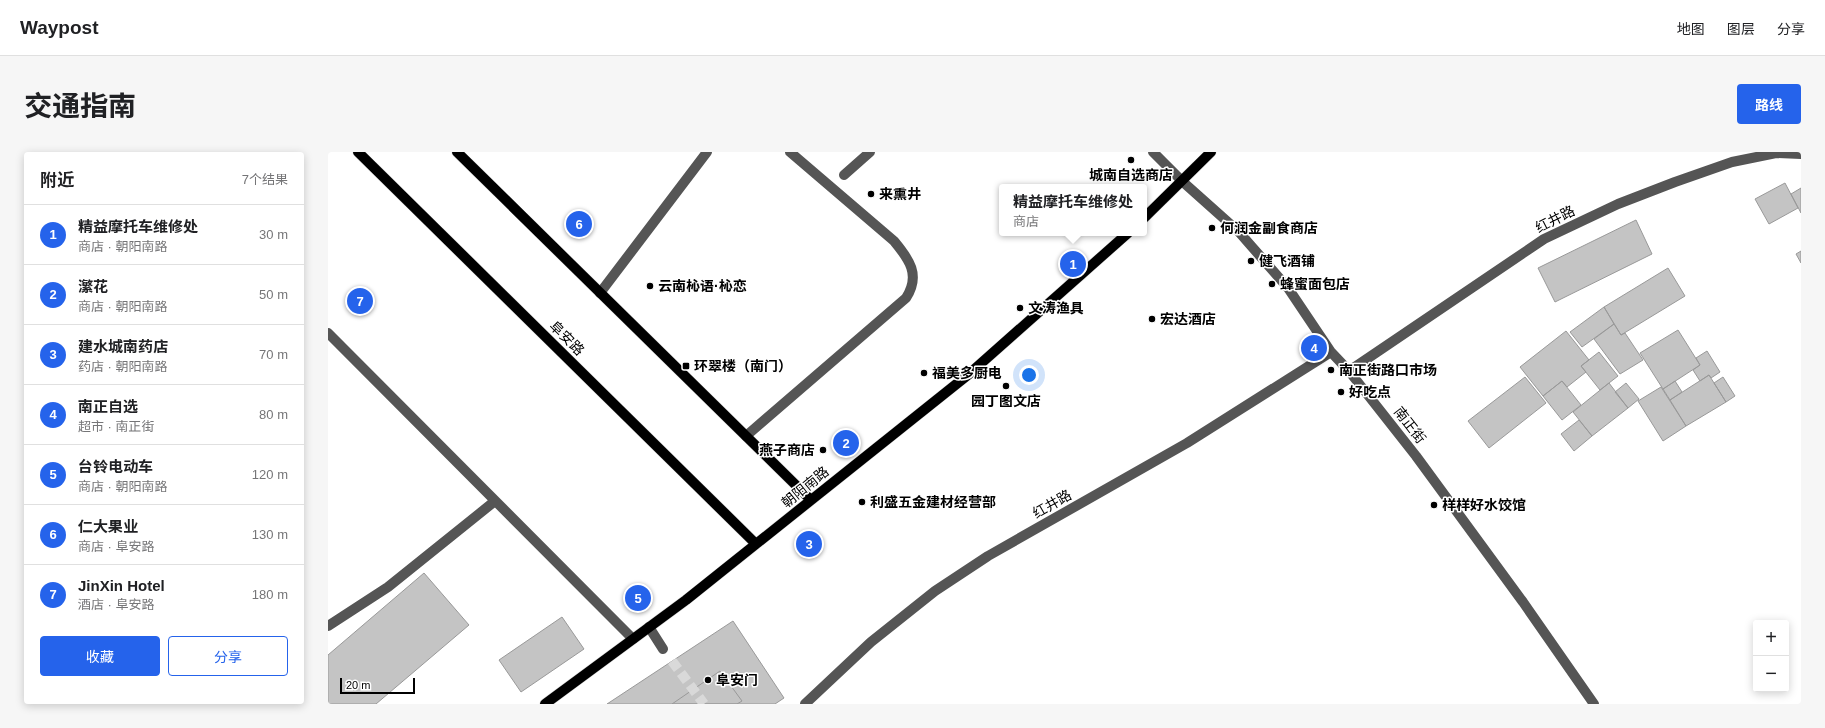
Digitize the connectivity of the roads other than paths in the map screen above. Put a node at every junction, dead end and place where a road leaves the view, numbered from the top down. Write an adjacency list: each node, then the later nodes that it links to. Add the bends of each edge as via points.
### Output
1 (358, 152): 20 (main road, 阜安路)
2 (457, 152): 13 (main road)
3 (707, 152): 13 (street)
4 (790, 152): 17 (street, via 894,241 908,259 912,269 912,289 906,298)
5 (870, 152): 9 (street)
6 (1153, 152): 10 (street, 南正街)
7 (1211, 152): 10 (main road)
8 (1801, 154): 16 (street, 红井路, via 1776,153 1732,162 1618,204 1544,239)
9 (844, 175)
10 (1182, 182): 11 (main road); 15 (street, 南正街, via 1254,248 1288,288)
11 (1147, 215)
12 (1125, 236): 18 (main road, 朝阳南路, via 969,374)
13 (600, 293): 17 (main road)
14 (328, 333): 19 (street)
15 (1331, 352): 16 (street, 南正街); 26 (street, 红井路, via 1187,443 988,556 935,591 882,633)
16 (1349, 371): 27 (street, 南正街, via 1416,456)
17 (746, 436): 18 (main road)
18 (811, 500): 20 (main road, 朝阳南路)
19 (495, 501): 21 (street, via 388,587); 23 (street)
20 (756, 544): 22 (main road, 朝阳南路)
21 (328, 626)
22 (649, 627): 23 (main road, 朝阳南路); 24 (street)
23 (633, 639): 25 (main road, 朝阳南路)
24 (663, 649)
25 (544, 704)
26 (804, 704)
27 (1594, 704)

